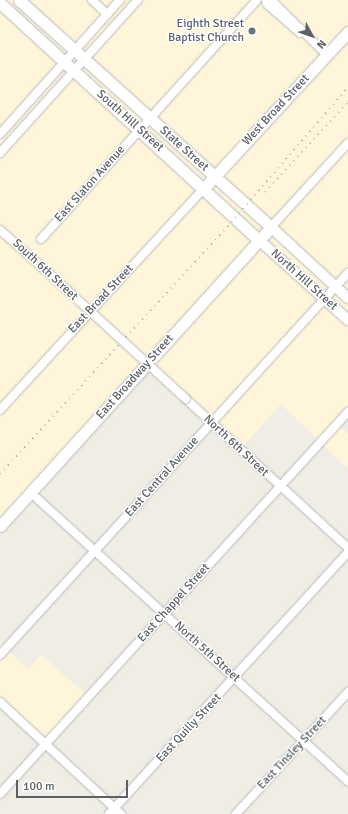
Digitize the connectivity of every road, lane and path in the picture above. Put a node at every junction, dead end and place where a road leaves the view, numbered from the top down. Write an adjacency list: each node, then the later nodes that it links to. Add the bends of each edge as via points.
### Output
1 (2, 0): 9 (street)
2 (20, 0): 13 (main road, State Street)
3 (92, 0): 10 (street)
4 (120, 0): 10 (street)
5 (138, 0): 15 (street)
6 (257, 0): 18 (street, East Slaton Avenue)
7 (266, 0): 12 (street, via 267,4 306,39)
8 (271, 0): 12 (street, via 310,35)
9 (0, 3): 16 (main road, South Hill Street)
10 (107, 14): 13 (street)
11 (348, 32): 14 (main road, West Broad Street)
12 (311, 39): 14 (street)
13 (75, 51): 15 (main road, State Street); 16 (street)
14 (327, 54): 23 (main road, West Broad Street)
15 (85, 60): 17 (street); 18 (main road, State Street)
16 (65, 63): 17 (main road, South Hill Street); 20 (street)
17 (75, 71): 19 (main road, South Hill Street); 22 (street)
18 (150, 118): 19 (street, East Slaton Avenue); 23 (main road, State Street)
19 (139, 130): 24 (main road, South Hill Street); 27 (street, East Slaton Avenue)
20 (0, 134)
21 (348, 143): 25 (street)
22 (0, 153)
23 (214, 177): 24 (main road, West Broad Street); 25 (main road, State Street)
24 (203, 189): 28 (main road, South Hill Street); 35 (street, East Broad Street)
25 (271, 228): 28 (main road, East Broadway Street); 30 (street, State Street)
26 (0, 230): 34 (street, South 6th Street, bridge)
27 (41, 239)
28 (259, 240): 32 (street, North Hill Street); 39 (main road, East Broadway Street)
29 (348, 273): 30 (street, East Central Avenue)
30 (335, 287): 31 (street, State Street); 32 (street, East Central Avenue)
31 (348, 298)
32 (324, 299): 33 (street, North Hill Street); 37 (street, East Central Avenue)
33 (348, 320)
34 (125, 343): 37 (street, North 6th Street, bridge)
35 (0, 410)
36 (348, 412): 38 (street, East Chappel Street)
37 (211, 423): 38 (street, North 6th Street); 42 (street, East Central Avenue)
38 (281, 486): 41 (street, North 6th Street); 44 (street, East Chappel Street)
39 (30, 492): 40 (main road, East Broadway Street); 42 (street, North 5th Street)
40 (0, 526)
41 (348, 548)
42 (95, 550): 44 (street, North 5th Street); 45 (street, East Central Avenue)
43 (348, 552): 46 (street, East Quilly Street)
44 (164, 614): 46 (street, North 5th Street); 50 (street, East Chappel Street)
45 (0, 655)
46 (235, 677): 49 (street, North 5th Street); 53 (street, East Quilly Street)
47 (348, 692): 49 (street, East Tinsley Street)
48 (0, 702): 50 (street)
49 (305, 740): 51 (street, North 5th Street); 55 (street, East Tinsley Street)
50 (45, 745): 52 (street, East Chappel Street); 53 (street)
51 (348, 781)
52 (0, 794)
53 (112, 811): 54 (street)
54 (121, 814)
55 (236, 814)

